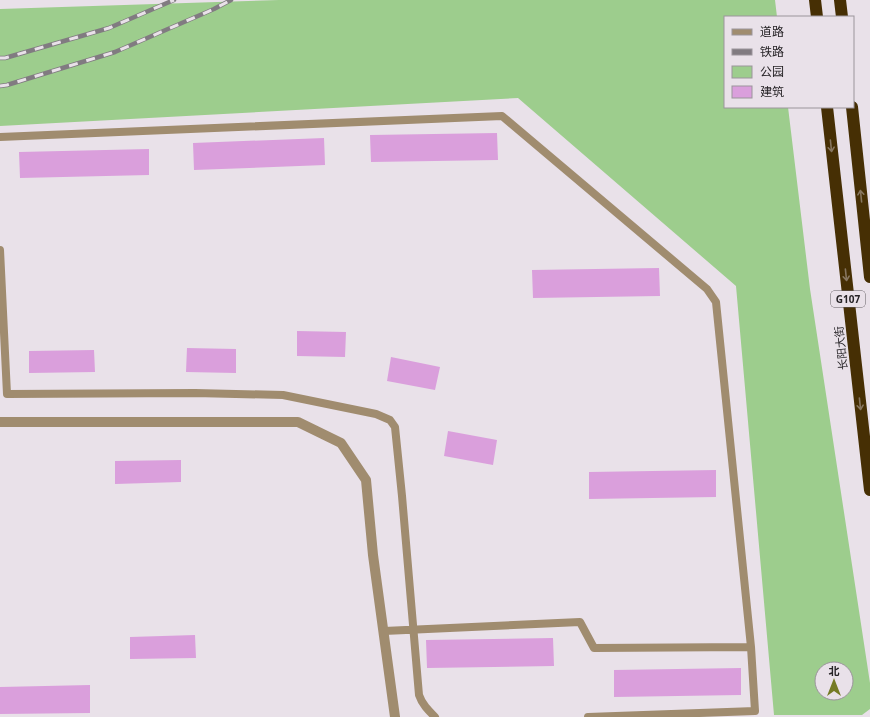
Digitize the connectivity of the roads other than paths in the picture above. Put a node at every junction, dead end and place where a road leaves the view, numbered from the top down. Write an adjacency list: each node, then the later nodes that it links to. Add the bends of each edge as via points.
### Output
1 (815, 0): 3 (highway)
2 (840, 0): 4 (highway)
3 (816, 16)
4 (842, 16)
5 (827, 108): 11 (highway, 长阳大街 / G107, one-way to 11)
6 (852, 108): 9 (highway, G107, one-way to 6)
7 (0, 137): 14 (lane, via 502,116 707,289 716,302)
8 (0, 250): 12 (lane, via 7,394 283,395 376,414 390,420 395,426)
9 (870, 277)
10 (0, 422): 13 (street, via 298,422 341,443 366,480)
11 (870, 490)
12 (414, 630): 13 (lane); 14 (lane, via 580,622 594,648); 16 (lane, via 420,700)
13 (384, 631): 15 (street)
14 (751, 647): 17 (lane, via 755,711)
15 (395, 717)
16 (435, 717)
17 (588, 717)

